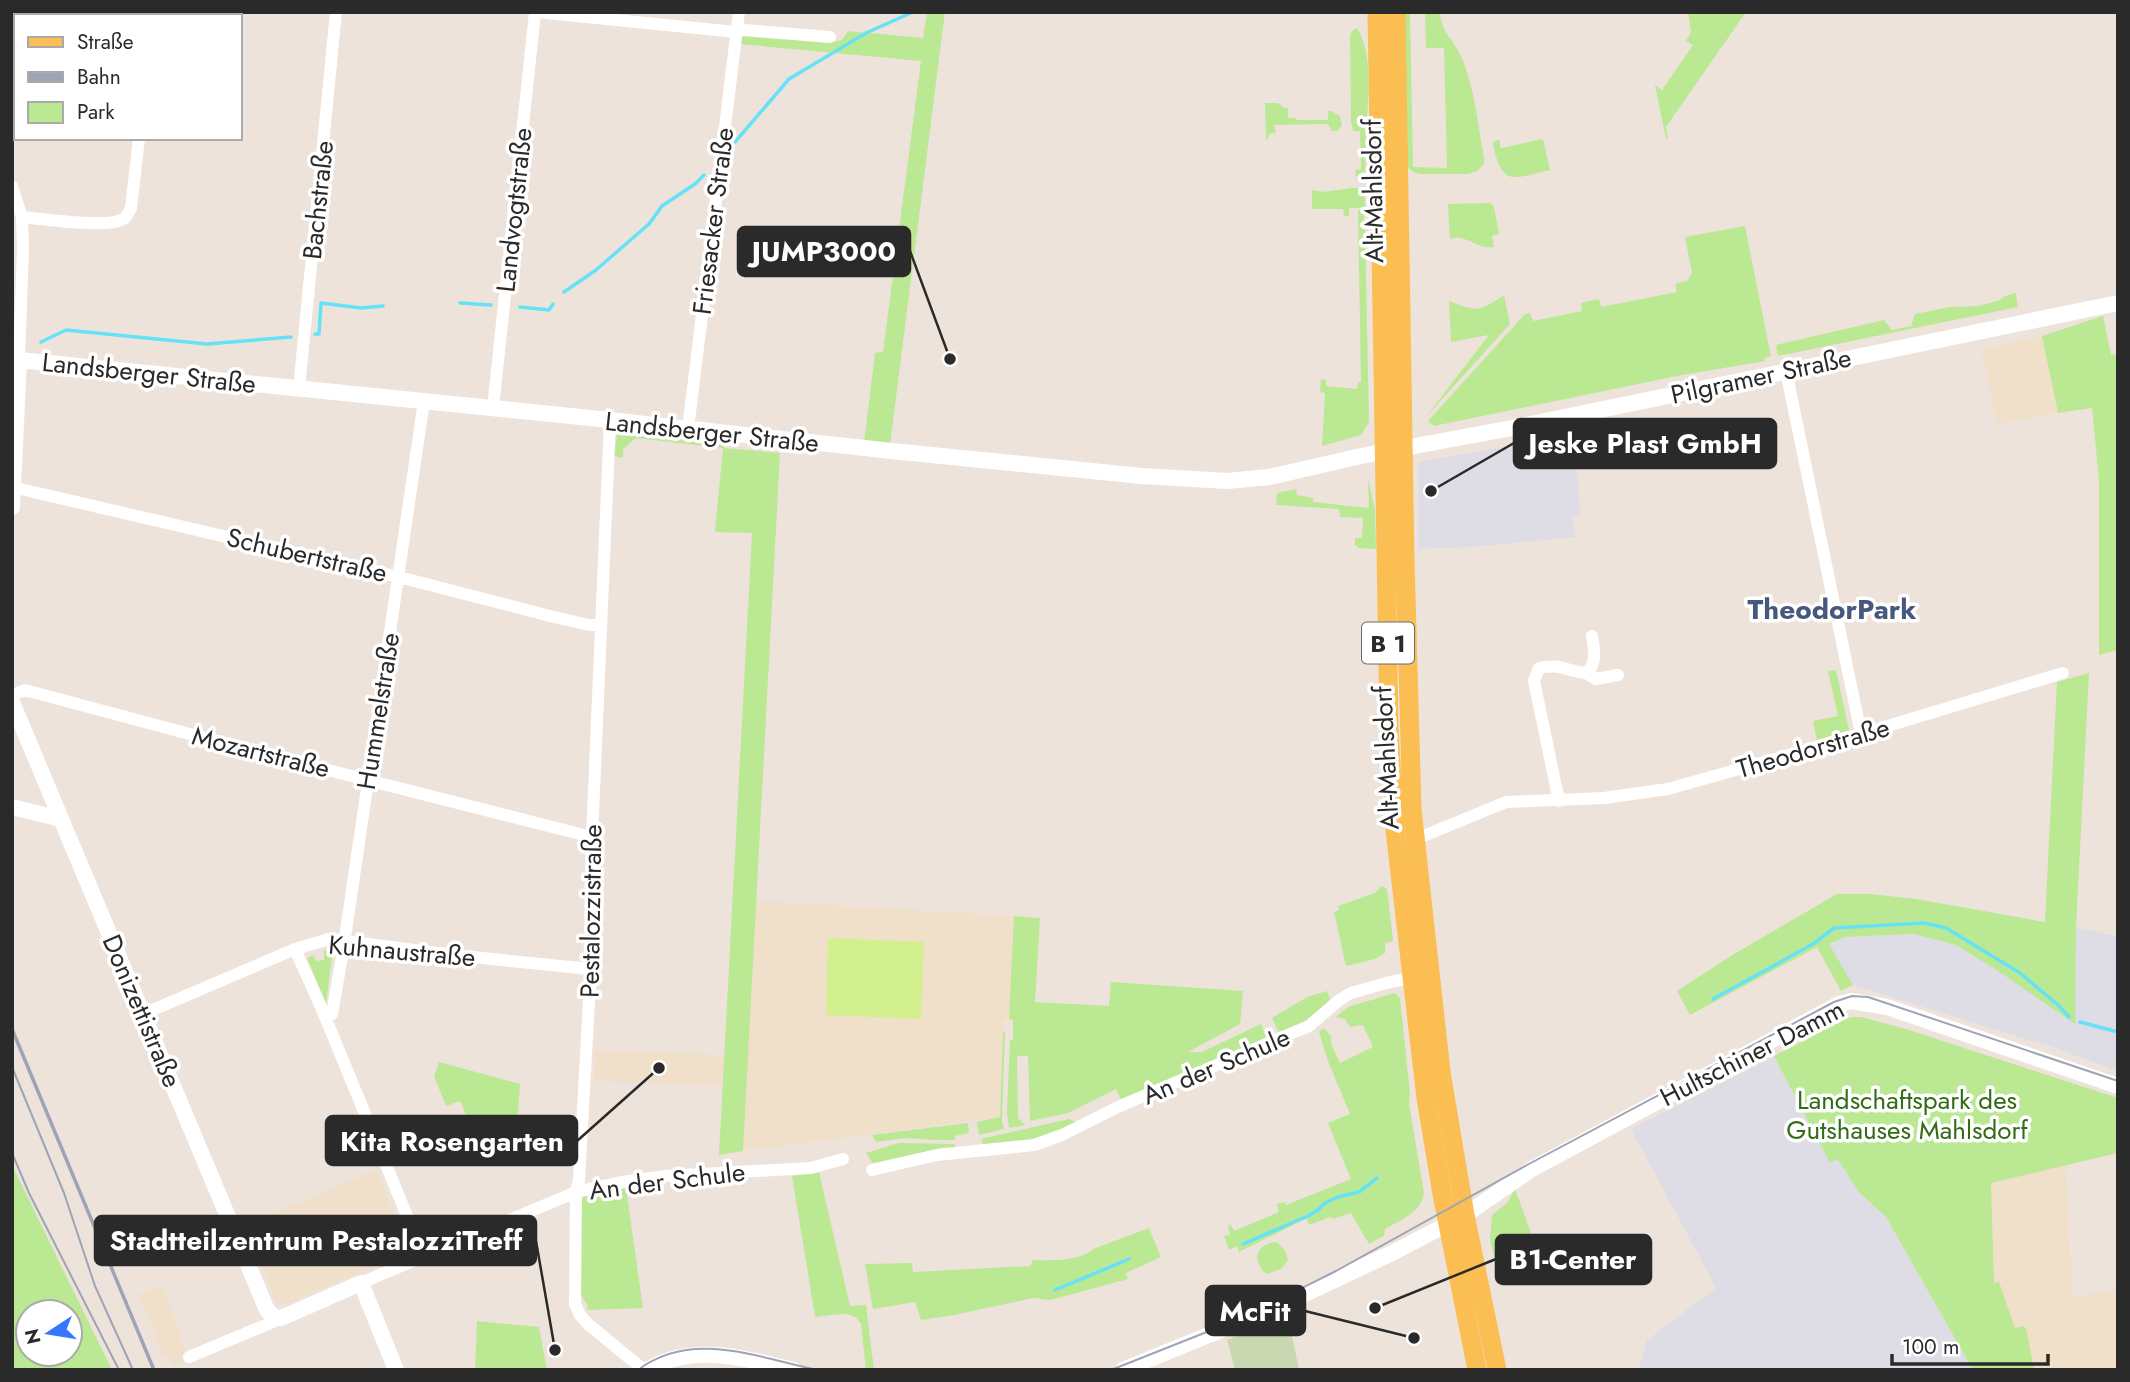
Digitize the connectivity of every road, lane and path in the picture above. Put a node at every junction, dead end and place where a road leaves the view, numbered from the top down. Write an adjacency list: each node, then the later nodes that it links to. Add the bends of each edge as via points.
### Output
1 (335, 12): 14 (street, Bachstraße)
2 (536, 12): 6 (street); 16 (street, Landvogtstraße)
3 (739, 12): 6 (street, Friesacker Straße)
4 (1377, 12): 19 (main road, Alt-Mahlsdorf / B 1)
5 (1396, 12): 19 (main road, Alt-Mahlsdorf / B 1)
6 (736, 32): 7 (street); 18 (street, Friesacker Straße)
7 (830, 37)
8 (139, 140): 10 (street, via 131,208 120,222)
9 (12, 186): 10 (street)
10 (22, 217): 12 (street)
11 (2118, 303): 13 (street, Pilgramer Straße)
12 (17, 349): 14 (street, Landsberger Straße); 20 (street)
13 (1786, 371): 19 (street, Pilgramer Straße); 30 (street)
14 (299, 388): 15 (street, Landsberger Straße)
15 (424, 401): 16 (street, Landsberger Straße); 22 (street, Hummelstraße)
16 (493, 408): 17 (street, Landsberger Straße)
17 (610, 420): 18 (street, Landsberger Straße); 23 (street, Pestalozzistraße)
18 (688, 429): 19 (street, Landsberger Straße, via 1227,481 1270,477)
19 (1395, 450): 36 (main road, Alt-Mahlsdorf / B 1); 40 (main road, Alt-Mahlsdorf / B 1, via 1389,728 1395,830)
20 (13, 487): 21 (street); 22 (street, Schubertstraße)
21 (12, 507)
22 (399, 577): 23 (street, Schubertstraße); 31 (street, Hummelstraße)
23 (600, 625): 35 (street, Pestalozzistraße)
24 (1591, 636): 25 (street, via 1595,657 1593,668)
25 (1586, 673): 27 (street, via 1596,679); 32 (street, via 1549,666 1539,668 1534,681)
26 (2063, 673): 30 (street, Theodorstraße)
27 (1618, 675)
28 (12, 695): 31 (street, Mozartstraße, via 25,690)
29 (12, 702): 34 (street, Donizettistraße)
30 (1861, 734): 32 (street, Theodorstraße, via 1668,789)
31 (367, 779): 35 (street, Mozartstraße); 37 (street, Hummelstraße)
32 (1559, 801): 36 (street, Theodorstraße, via 1506,802)
33 (12, 807): 34 (street)
34 (61, 819): 41 (street, Donizettistraße)
35 (592, 837): 39 (street, Pestalozzistraße)
36 (1415, 837): 40 (main road, Alt-Mahlsdorf / B 1)
37 (344, 940): 38 (street, Kuhnaustraße, via 329,939); 39 (street, Kuhnaustraße); 42 (street, Hummelstraße, via 332,1014)
38 (295, 949): 41 (street, Kuhnaustraße); 42 (street)
39 (590, 969): 46 (street, Pestalozzistraße)
40 (1422, 977): 45 (street, An der Schule, via 1351,993 1309,1026 1120,1106 1062,1136 1034,1145 937,1154); 47 (main road, Alt-Mahlsdorf / B 1, via 1441,1072)
41 (143, 1014): 50 (street, Donizettistraße, via 267,1310)
42 (325, 1017): 48 (street)
43 (2118, 1086): 47 (street, Hultschiner Damm, via 1886,1007 1851,1001 1532,1169)
44 (843, 1159): 46 (street, An der Schule, via 811,1168 666,1176)
45 (872, 1170)
46 (576, 1192): 48 (street, An der Schule); 53 (street, Pestalozzistraße, via 575,1304 587,1324)
47 (1456, 1220): 55 (street, Hultschiner Damm, via 1356,1272); 56 (main road, Alt-Mahlsdorf / B 1); 57 (main road, Alt-Mahlsdorf / B 1)
48 (424, 1257): 49 (street, An der Schule)
49 (361, 1283): 50 (street, An der Schule); 52 (street)
50 (275, 1318): 51 (street, An der Schule)
51 (189, 1357)
52 (396, 1370)
53 (646, 1370): 54 (street, via 670,1359 712,1354)
54 (794, 1370)
55 (1124, 1370)
56 (1477, 1370)
57 (1497, 1370)

